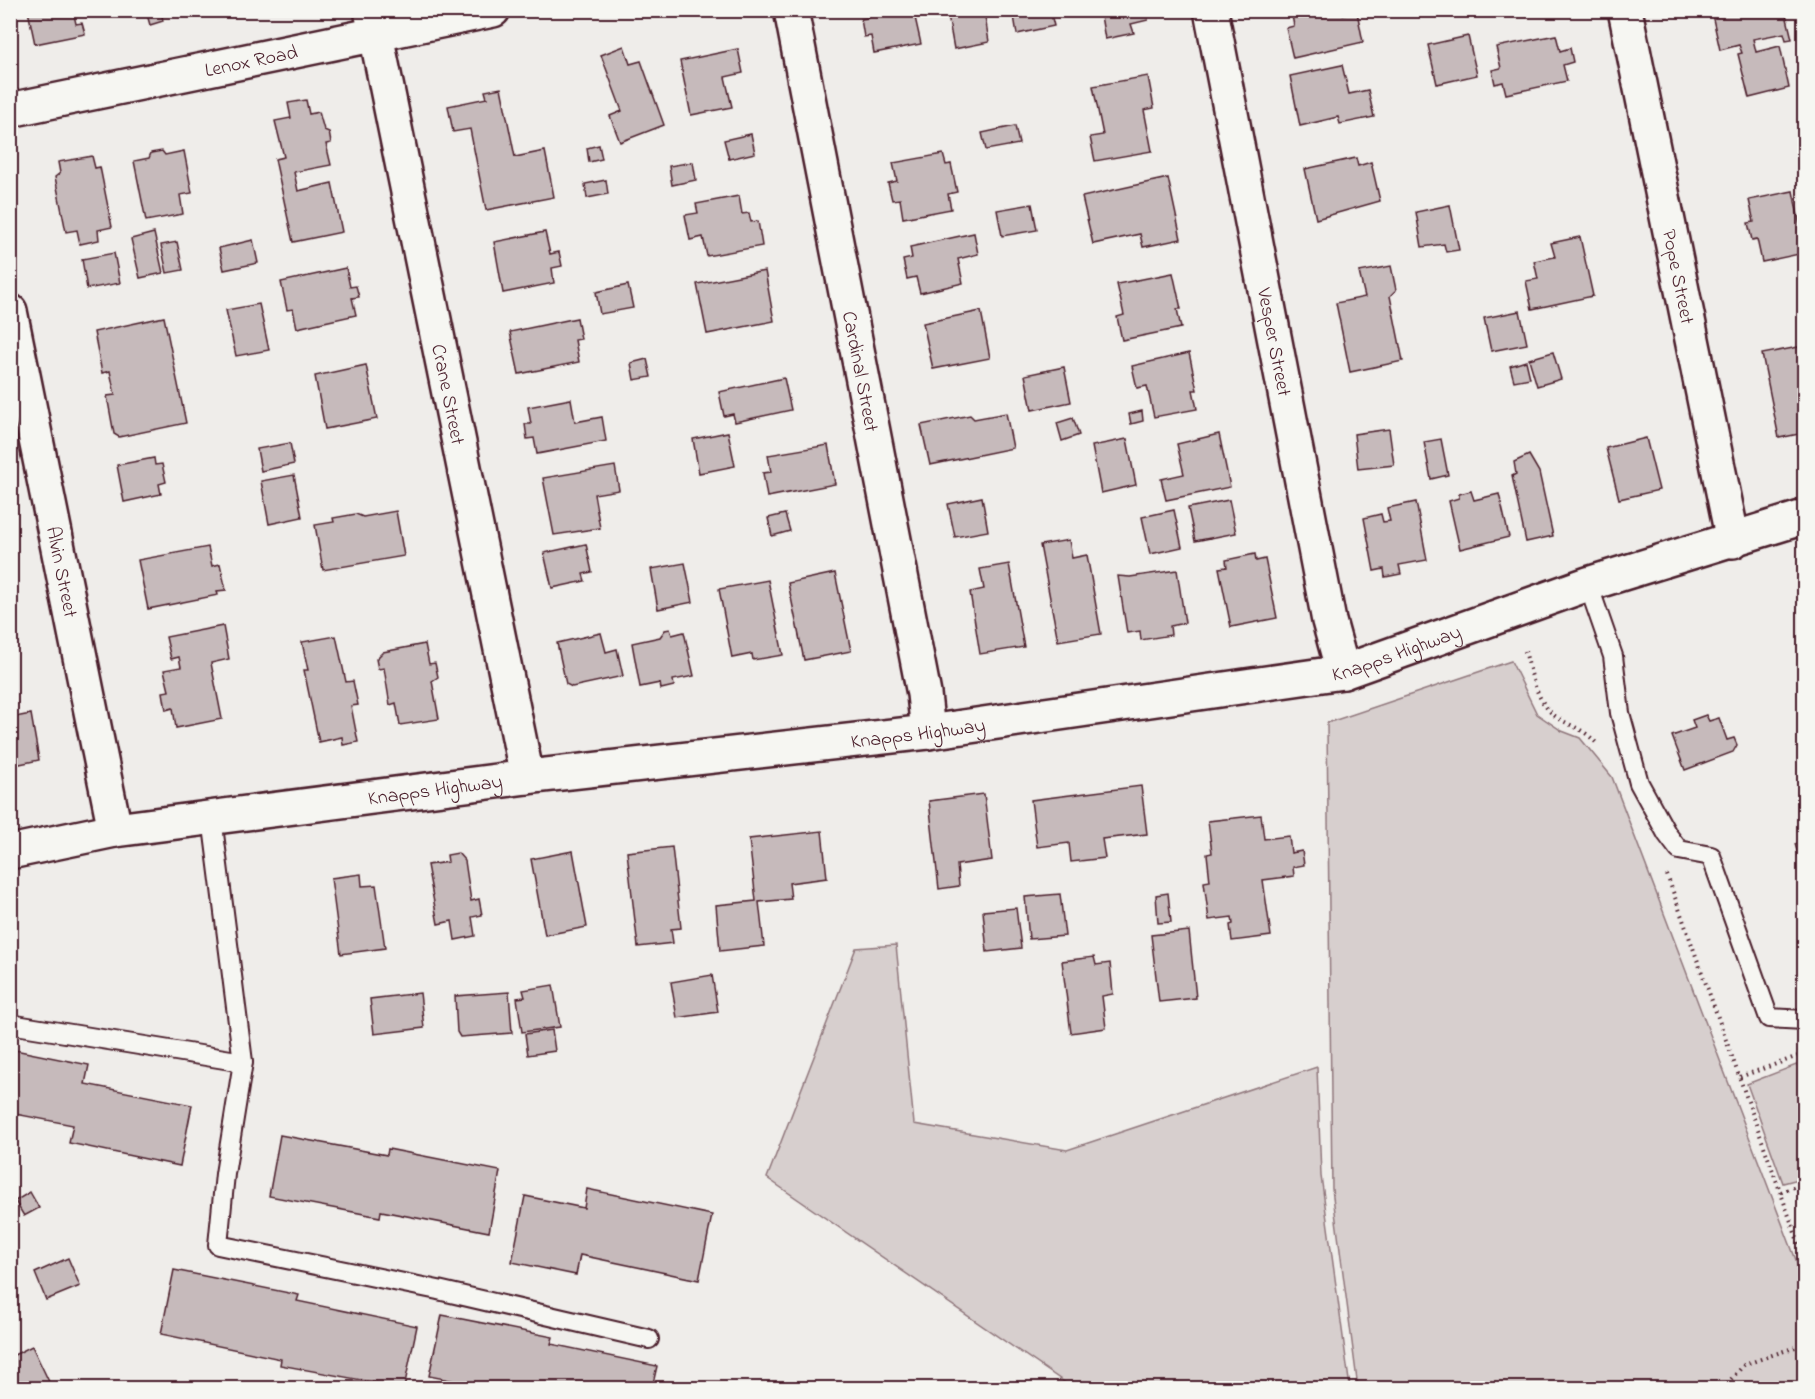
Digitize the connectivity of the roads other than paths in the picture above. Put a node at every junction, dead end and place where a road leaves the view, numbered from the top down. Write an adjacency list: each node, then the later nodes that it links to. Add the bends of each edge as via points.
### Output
1 (493, 10): 5 (street, Lenox Road)
2 (791, 10): 12 (street, Cardinal Street, via 924,694)
3 (1210, 10): 11 (street, Vesper Street)
4 (1625, 10): 9 (street, Pope Street)
5 (374, 22): 6 (street, Lenox Road); 13 (street, Crane Street)
6 (10, 110)
7 (10, 311): 15 (street, Alvin Street)
8 (1804, 517): 9 (street, Knapps Highway)
9 (1733, 541): 10 (street, Knapps Highway)
10 (1588, 585): 11 (street, Knapps Highway); 17 (lane, via 1613,656 1620,713 1639,783 1679,850 1711,856 1769,1018)
11 (1342, 672): 12 (street, Knapps Highway)
12 (928, 732): 13 (street, Knapps Highway)
13 (527, 777): 14 (street, Knapps Highway)
14 (212, 818): 15 (street, Knapps Highway); 19 (lane)
15 (115, 830): 16 (street, Knapps Highway)
16 (10, 852)
17 (1804, 1020)
18 (10, 1024): 19 (lane)
19 (243, 1062): 20 (lane, via 218,1245)
20 (649, 1339)

